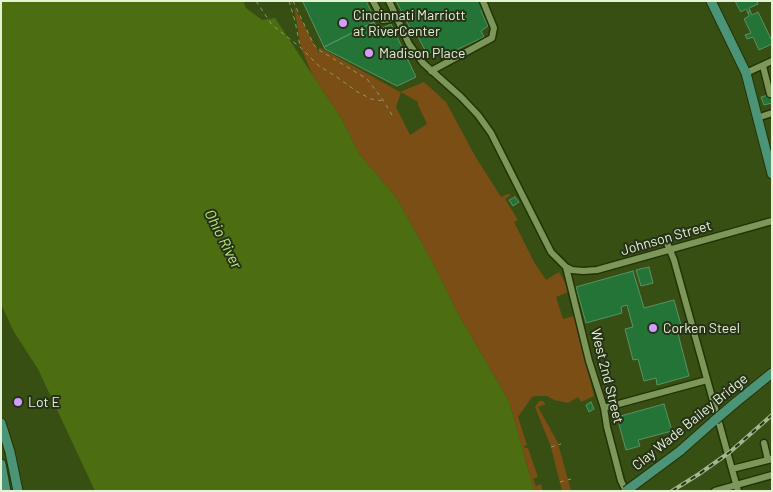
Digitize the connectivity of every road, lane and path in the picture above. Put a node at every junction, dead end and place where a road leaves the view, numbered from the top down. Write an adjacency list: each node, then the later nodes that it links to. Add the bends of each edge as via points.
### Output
1 (256, 1): 11 (path, via 272,24)
2 (289, 1): 11 (path)
3 (293, 1): 17 (path, via 314,45 367,80)
4 (373, 1): 9 (street)
5 (389, 1): 8 (street)
6 (482, 1): 14 (street, via 494,28 492,38)
7 (711, 1): 15 (main road)
8 (396, 16): 9 (street); 14 (street, via 409,44)
9 (383, 20): 10 (street)
10 (376, 26)
11 (300, 47): 17 (path, via 318,66 356,91)
12 (772, 61): 13 (street)
13 (762, 66): 15 (street); 16 (street)
14 (431, 71): 25 (street, via 461,97 491,133 551,252)
15 (746, 73): 20 (main road)
16 (770, 94)
17 (384, 101): 19 (path)
18 (772, 113): 20 (street)
19 (392, 115)
20 (757, 118): 21 (main road)
21 (772, 174)
22 (772, 220): 24 (street, Johnson Street)
23 (665, 238): 24 (street)
24 (670, 250): 25 (street, Johnson Street, via 597,270); 27 (street)
25 (566, 267): 28 (street, West 2nd Street)
26 (772, 373): 42 (main road, Clay Wade Bailey Bridge, bridge, via 680,451)
27 (707, 380): 28 (street); 35 (street)
28 (604, 408): 42 (street, West 2nd Street)
29 (1, 423): 41 (main road)
30 (764, 443): 33 (street)
31 (561, 444): 32 (path)
32 (551, 447)
33 (770, 459): 35 (street)
34 (1, 464): 40 (main road)
35 (732, 469): 39 (street)
36 (772, 475): 39 (street)
37 (572, 479): 38 (path)
38 (560, 482)
39 (737, 488): 43 (street)
40 (6, 491)
41 (18, 491)
42 (626, 491)
43 (715, 491)

